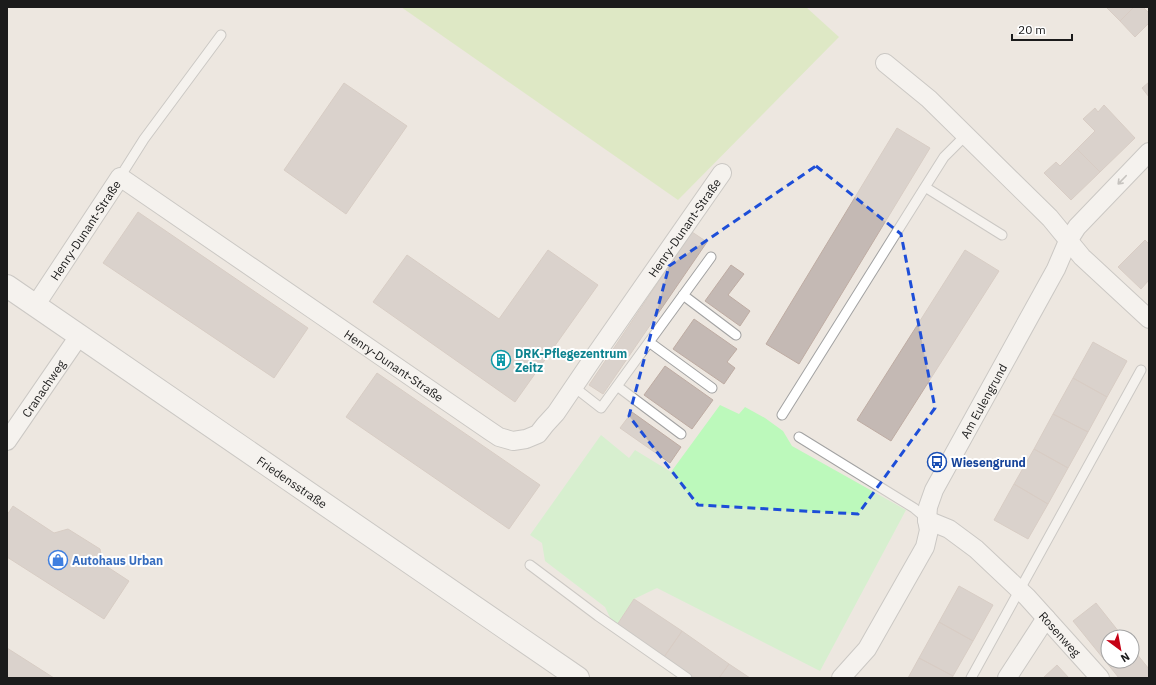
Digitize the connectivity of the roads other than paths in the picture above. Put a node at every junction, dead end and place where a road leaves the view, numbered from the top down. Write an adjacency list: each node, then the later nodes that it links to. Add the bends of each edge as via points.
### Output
1 (221, 35): 6 (lane, via 147,134)
2 (885, 63): 3 (street, via 929,99)
3 (965, 136): 7 (lane, via 944,157); 9 (street, via 1050,218)
4 (1149, 152): 9 (street, Am Eulengrund, one-way to 9, via 1085,218)
5 (722, 173): 20 (street, Henry-Dunant-Straße)
6 (120, 177): 13 (street, Henry-Dunant-Straße); 20 (street, Henry-Dunant-Straße, via 500,437 513,441 538,434)
7 (925, 187): 8 (lane); 22 (lane)
8 (1002, 235)
9 (1068, 241): 14 (street); 26 (street, Am Eulengrund, via 1056,269 934,490 928,507)
10 (711, 257): 12 (lane)
11 (7, 286): 13 (street, Friedensstraße)
12 (683, 295): 15 (lane); 17 (lane)
13 (35, 306): 16 (street, Friedensstraße)
14 (1149, 319)
15 (736, 335)
16 (79, 336): 25 (street, Cranachweg); 30 (street, Friedensstraße)
17 (649, 342): 19 (lane); 21 (lane)
18 (1141, 370): 28 (lane)
19 (617, 386): 20 (lane, via 601,408); 23 (lane)
20 (574, 387)
21 (712, 388)
22 (782, 415)
23 (681, 434)
24 (799, 437): 26 (lane, via 914,508)
25 (7, 441)
26 (928, 520): 28 (street, Rosenweg, via 949,529 976,549); 32 (street, Am Eulengrund, via 929,530 925,547 868,649)
27 (530, 565): 31 (lane)
28 (1020, 590): 29 (street, Rosenweg); 33 (lane)
29 (1046, 618): 34 (street); 35 (street, Rosenweg)
30 (578, 678)
31 (687, 678)
32 (841, 678)
33 (970, 678)
34 (1008, 678)
35 (1100, 678)

